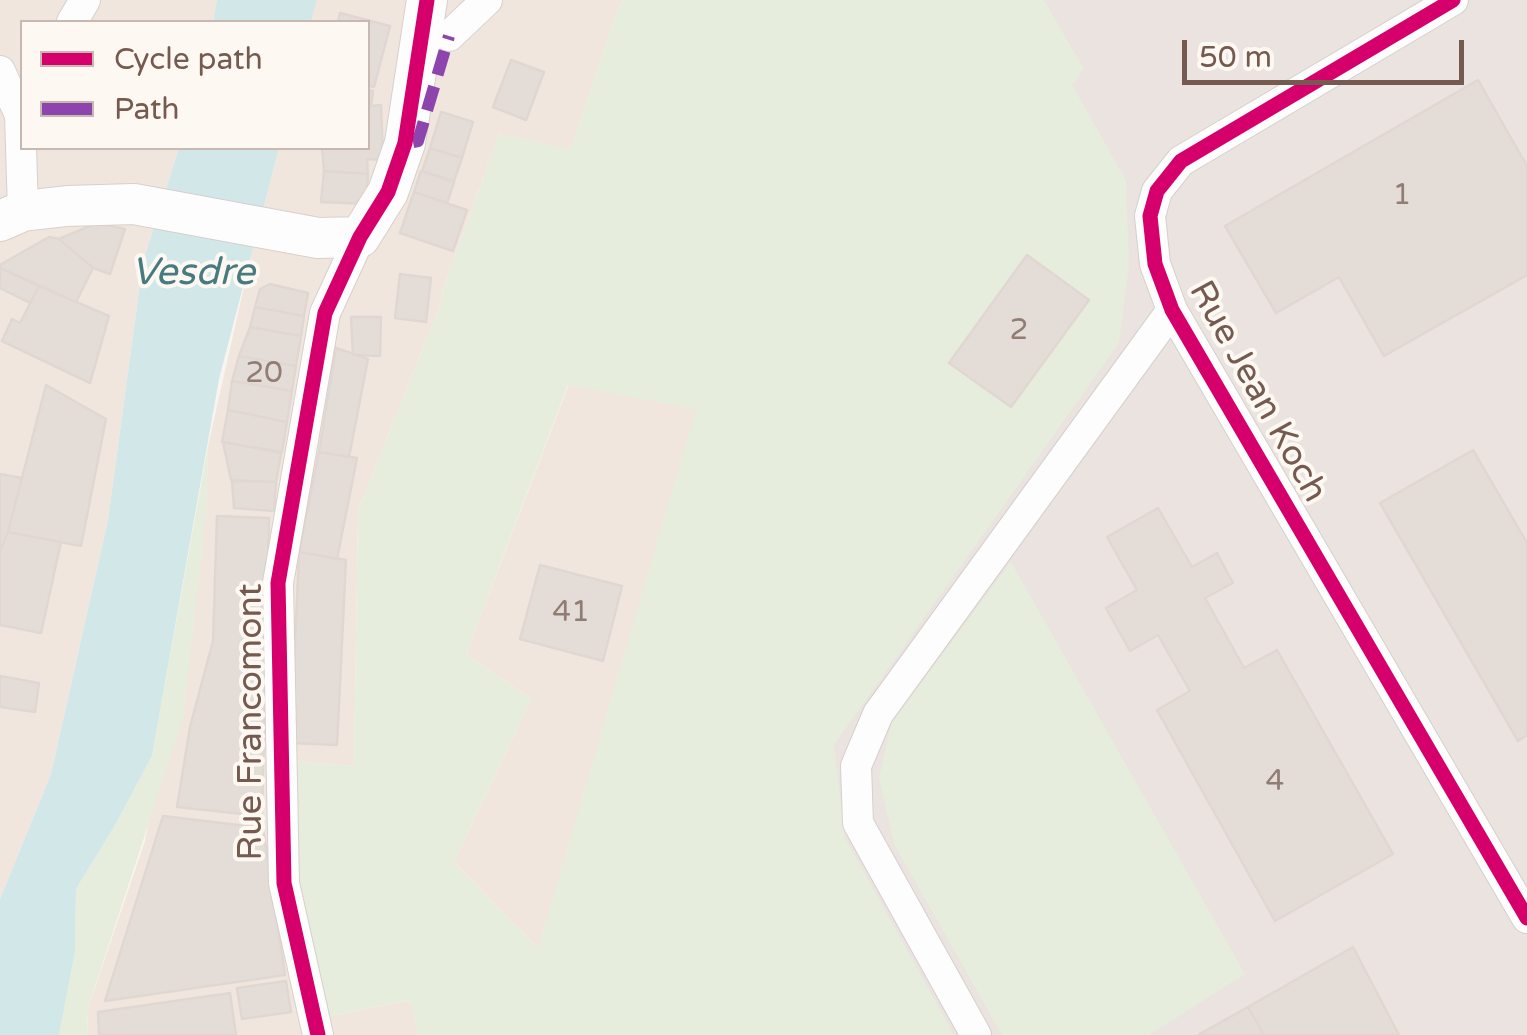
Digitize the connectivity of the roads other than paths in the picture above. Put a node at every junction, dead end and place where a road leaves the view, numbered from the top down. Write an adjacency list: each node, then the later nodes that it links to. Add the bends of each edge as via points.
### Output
1 (427, 0): 9 (street, via 405,144 388,192)
2 (487, 0): 4 (street)
3 (1453, 0): 10 (street, Rue Jean Koch, via 1181,161 1157,192 1150,216 1155,264)
4 (449, 36)
5 (0, 72): 6 (street)
6 (20, 110)
7 (20, 122): 8 (street)
8 (11, 216): 9 (street, via 134,204 318,238)
9 (360, 236): 12 (street, Rue Francomont, via 325,312 278,583 284,882)
10 (1172, 310): 11 (street, Rue Jean Koch); 13 (street, via 878,714 856,766 858,823)
11 (1527, 918)
12 (318, 1035)
13 (976, 1035)

